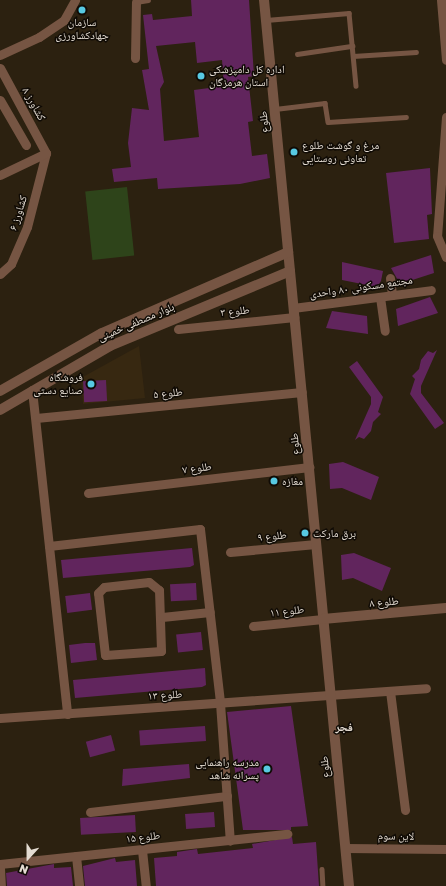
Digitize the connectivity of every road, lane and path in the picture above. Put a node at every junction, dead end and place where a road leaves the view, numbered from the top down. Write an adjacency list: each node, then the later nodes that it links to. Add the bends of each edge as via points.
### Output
1 (75, 0): 11 (street, via 64,20 39,37)
2 (148, 0): 5 (lane)
3 (264, 0): 6 (street, طلوع)
4 (441, 0): 8 (street)
5 (134, 1): 13 (street)
6 (266, 20): 7 (lane, via 349,13); 18 (street, طلوع)
7 (352, 46): 10 (lane); 12 (lane)
8 (446, 49): 14 (street)
9 (416, 52): 12 (lane)
10 (297, 54)
11 (0, 55)
12 (353, 56): 16 (lane)
13 (136, 58)
14 (446, 60)
15 (0, 68): 22 (street, کشاورز ۸)
16 (356, 86)
17 (0, 100): 21 (street)
18 (275, 109): 19 (lane, via 325,103 328,122); 24 (street, طلوع)
19 (406, 117)
20 (446, 117): 25 (street, via 437,236)
21 (26, 145)
22 (46, 153): 23 (street); 27 (street, کشاورز ۶, via 27,227 11,264)
23 (0, 175)
24 (288, 252): 26 (street, طلوع); 30 (street, بلوار مصطفی خمینی)
25 (446, 257)
26 (290, 271): 33 (street, بلوار مصطفی خمینی); 34 (street, طلوع)
27 (0, 274)
28 (390, 278): 31 (street)
29 (431, 290): 31 (street, مجتمع مسکونی ۸۰ واحدی)
30 (198, 291): 33 (street); 38 (street, بلوار مصطفی خمینی, via 74,347)
31 (392, 295): 32 (street, مجتمع مسکونی ۸۰ واحدی)
32 (380, 297): 34 (street, مجتمع مسکونی ۸۰ واحدی); 36 (street)
33 (204, 307): 37 (street, بلوار مصطفی خمینی, via 110,346)
34 (294, 312): 35 (street, طلوع ۳); 39 (street, طلوع)
35 (178, 329)
36 (385, 331)
37 (32, 390): 40 (street, بلوار مصطفی خمینی); 41 (street)
38 (0, 391)
39 (302, 392): 41 (street, طلوع ۵); 42 (street, طلوع)
40 (0, 410)
41 (36, 418): 45 (street)
42 (309, 466): 43 (street, طلوع ۷); 44 (street, طلوع)
43 (88, 493)
44 (316, 544): 46 (street, طلوع ۹); 50 (street, طلوع)
45 (49, 546): 48 (street, via 200,528); 56 (street)
46 (230, 552)
47 (446, 608): 50 (street, طلوع ۸)
48 (210, 612): 49 (street); 55 (street)
49 (162, 617): 49 (street, via 161,651 105,655 98,598 104,587 149,582 159,590)
50 (323, 619): 51 (street, طلوع ۱۱); 54 (street, طلوع)
51 (254, 626)
52 (426, 688): 53 (street, طلوع ۱۳)
53 (390, 691): 54 (street, طلوع ۱۳); 59 (street)
54 (331, 696): 55 (street, طلوع ۱۳); 63 (street, طلوع)
55 (220, 703): 56 (street, طلوع ۱۳); 58 (street)
56 (67, 714): 57 (street, طلوع ۱۳)
57 (0, 718)
58 (227, 796): 60 (street); 62 (street)
59 (405, 810)
60 (90, 812)
61 (287, 834): 62 (street, طلوع ۱۵)
62 (230, 841): 65 (street, طلوع ۱۵)
63 (345, 848): 64 (street, لاین سوم); 74 (street, طلوع)
64 (446, 849)
65 (142, 850): 66 (street, طلوع ۱۵); 72 (street)
66 (76, 856): 67 (street, طلوع ۱۵); 71 (street)
67 (0, 864)
68 (0, 868): 70 (street)
69 (322, 869): 73 (lane)
70 (1, 886)
71 (79, 886)
72 (146, 886)
73 (323, 886)
74 (349, 886)

